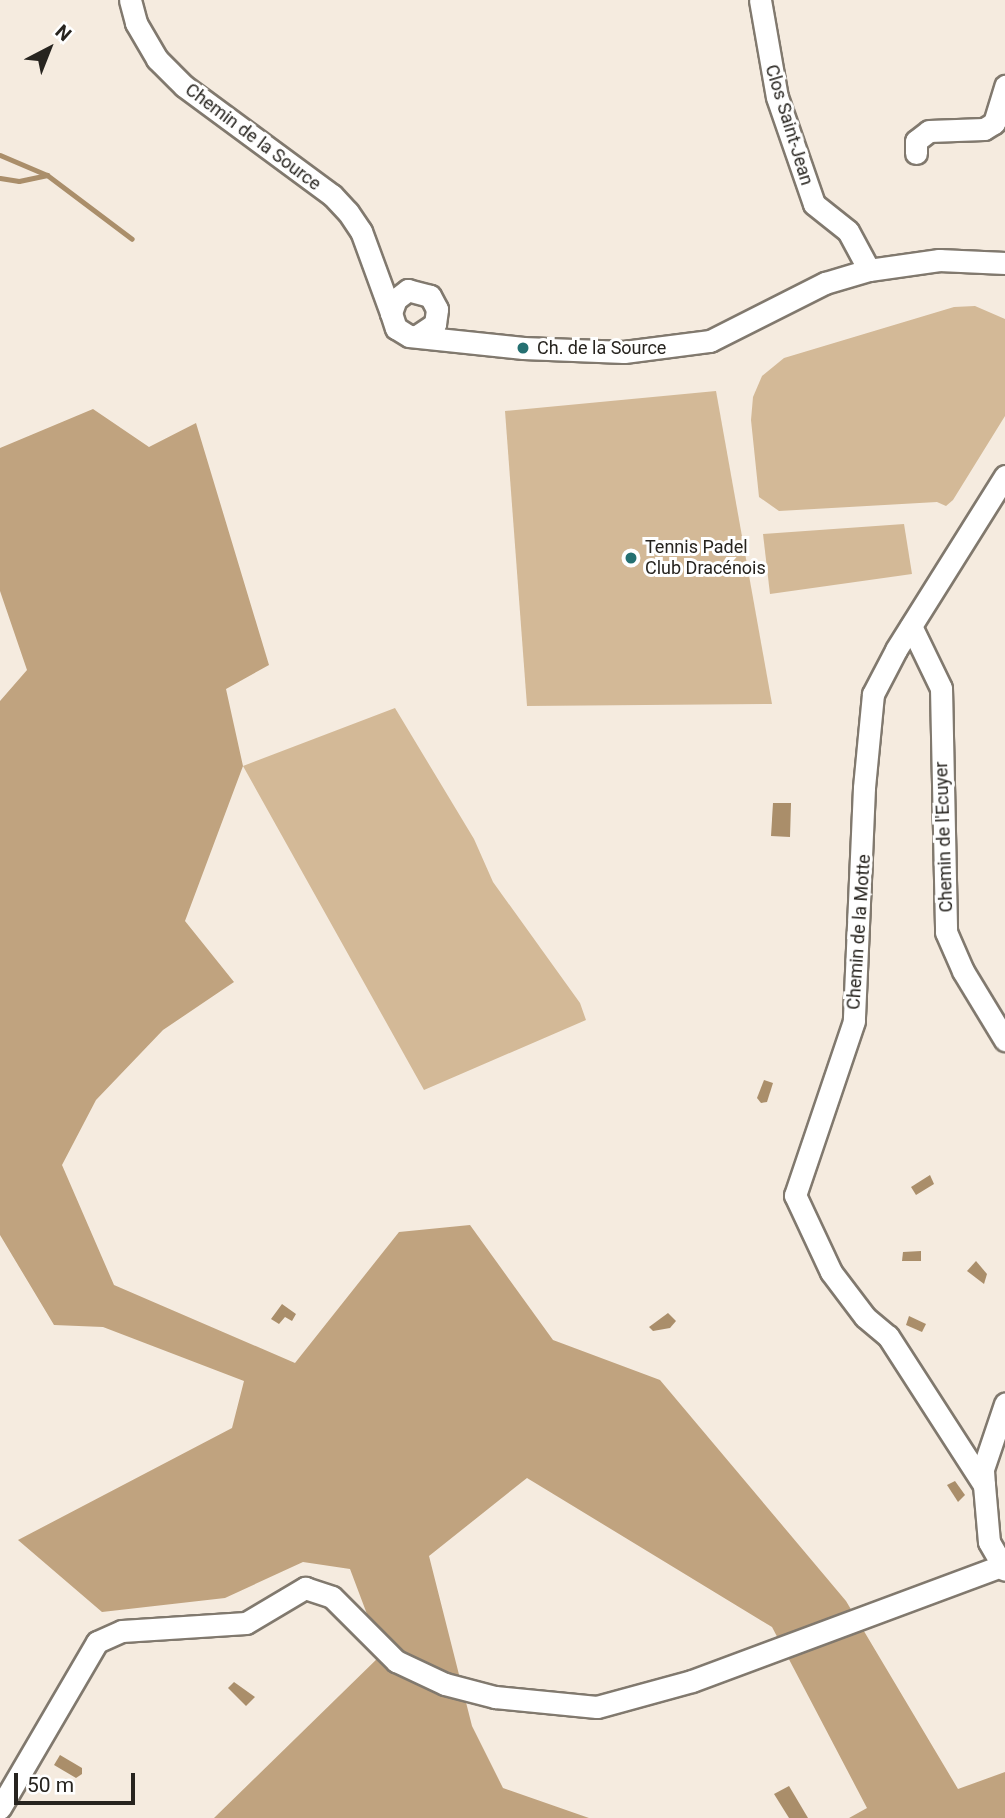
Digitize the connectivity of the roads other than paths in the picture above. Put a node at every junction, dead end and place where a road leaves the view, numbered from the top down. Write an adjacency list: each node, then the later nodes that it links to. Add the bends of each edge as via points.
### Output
1 (130, 0): 7 (street, Chemin de la Source, via 136,23 157,60 184,86 332,195 361,231)
2 (760, 0): 6 (street, Clos Saint-Jean, via 777,97 814,204 848,231)
3 (1005, 86): 4 (street, via 995,123 984,129 929,131 916,141)
4 (916, 153)
5 (1005, 263): 6 (street, via 939,260)
6 (869, 270): 12 (street, via 825,283 740,330 673,349 624,352)
7 (377, 273): 8 (street); 10 (street, Chemin de la Source)
8 (408, 290): 9 (street, via 430,296); 10 (street, via 396,299)
9 (438, 312): 11 (street, via 430,330); 12 (street)
10 (391, 313): 11 (street, via 396,328)
11 (417, 336): 12 (street)
12 (472, 340)
13 (1005, 476): 14 (street, Chemin de la Motte)
14 (911, 626): 15 (street, Chemin de l'Ecuyer, via 941,688 946,932 963,971); 17 (street, Chemin de la Motte, via 873,694 853,1021 795,1195 804,1223 841,1289 888,1336)
15 (1005, 1040)
16 (1005, 1407): 17 (street, via 983,1469)
17 (984, 1485): 18 (street, via 989,1542)
18 (1003, 1568): 19 (street, via 692,1681 597,1707 495,1697 445,1684 396,1661 332,1597 304,1588 246,1623 122,1631 97,1642)
19 (0, 1808)

